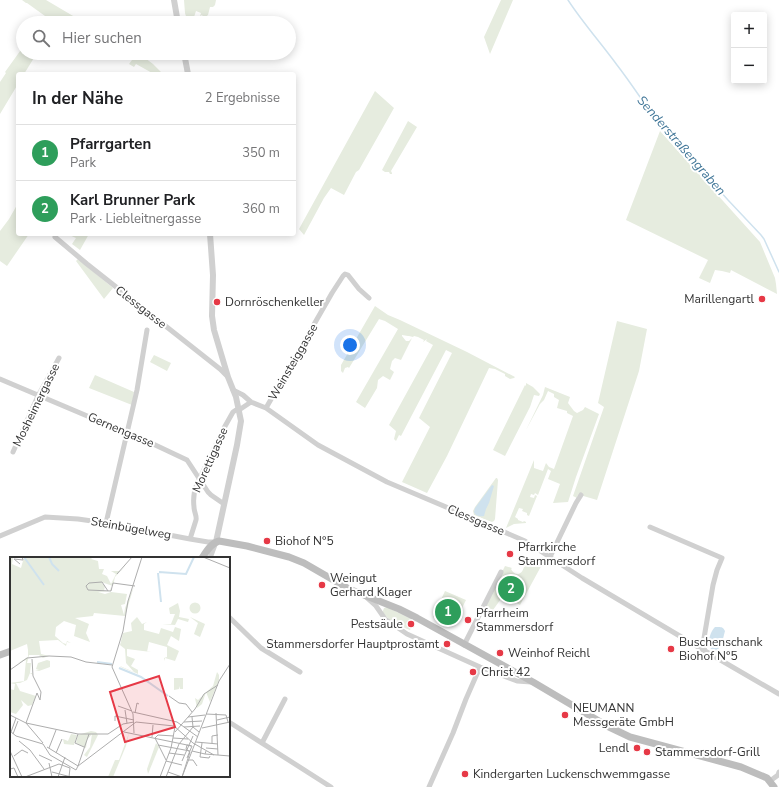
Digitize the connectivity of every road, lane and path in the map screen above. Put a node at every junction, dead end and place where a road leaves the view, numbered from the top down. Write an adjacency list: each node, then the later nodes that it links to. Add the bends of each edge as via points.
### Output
1 (174, 0): 2 (street)
2 (177, 16)
3 (185, 60): 4 (street)
4 (188, 72)
5 (210, 236): 10 (street, via 212,316)
6 (55, 237): 10 (street, Clessgasse)
7 (368, 298): 15 (street, Weinsteiggasse, via 348,275 342,276)
8 (147, 330): 17 (street)
9 (59, 358): 13 (street, Mosheimergasse)
10 (228, 376): 12 (street)
11 (0, 379): 13 (street, Gernengasse)
12 (233, 390): 14 (street, Clessgasse); 16 (street)
13 (38, 396): 17 (street, Gernengasse); 18 (street, Mosheimergasse)
14 (252, 402): 15 (street, Clessgasse); 16 (street)
15 (266, 408): 29 (street, Clessgasse, via 318,445 387,482 525,541)
16 (239, 410): 19 (street, Morettigasse, via 233,412); 21 (street, via 241,421)
17 (127, 433): 19 (street, Gernengasse, via 187,460); 22 (street)
18 (13, 452)
19 (200, 479): 21 (street, Gernengasse, via 211,496); 25 (street, Morettigasse, via 194,495 196,517)
20 (581, 495): 29 (street)
21 (224, 504): 26 (street)
22 (106, 524): 24 (street, Steinbügelweg, via 45,517); 25 (street, Steinbügelweg)
23 (650, 527): 35 (street, via 722,558 713,586)
24 (0, 536)
25 (190, 539): 26 (street, Steinbügelweg)
26 (216, 542): 27 (main road); 28 (street); 31 (main road, via 289,557)
27 (203, 557)
28 (210, 557)
29 (550, 557): 35 (street, Clessgasse)
30 (500, 572): 33 (street)
31 (363, 595): 33 (main road, via 399,609); 37 (street, via 376,606 385,619 407,634)
32 (230, 618): 38 (street, via 261,648)
33 (464, 645): 39 (main road)
34 (10, 651): 36 (main road)
35 (705, 651): 40 (street, Clessgasse)
36 (0, 655)
37 (480, 667): 39 (street, via 517,681); 47 (street)
38 (300, 672)
39 (532, 682): 45 (main road, via 630,737 741,767 767,778)
40 (779, 694)
41 (285, 698): 43 (street)
42 (230, 723): 43 (street)
43 (262, 743): 46 (street)
44 (779, 772): 45 (street)
45 (773, 786)
46 (331, 787)
47 (429, 787)

